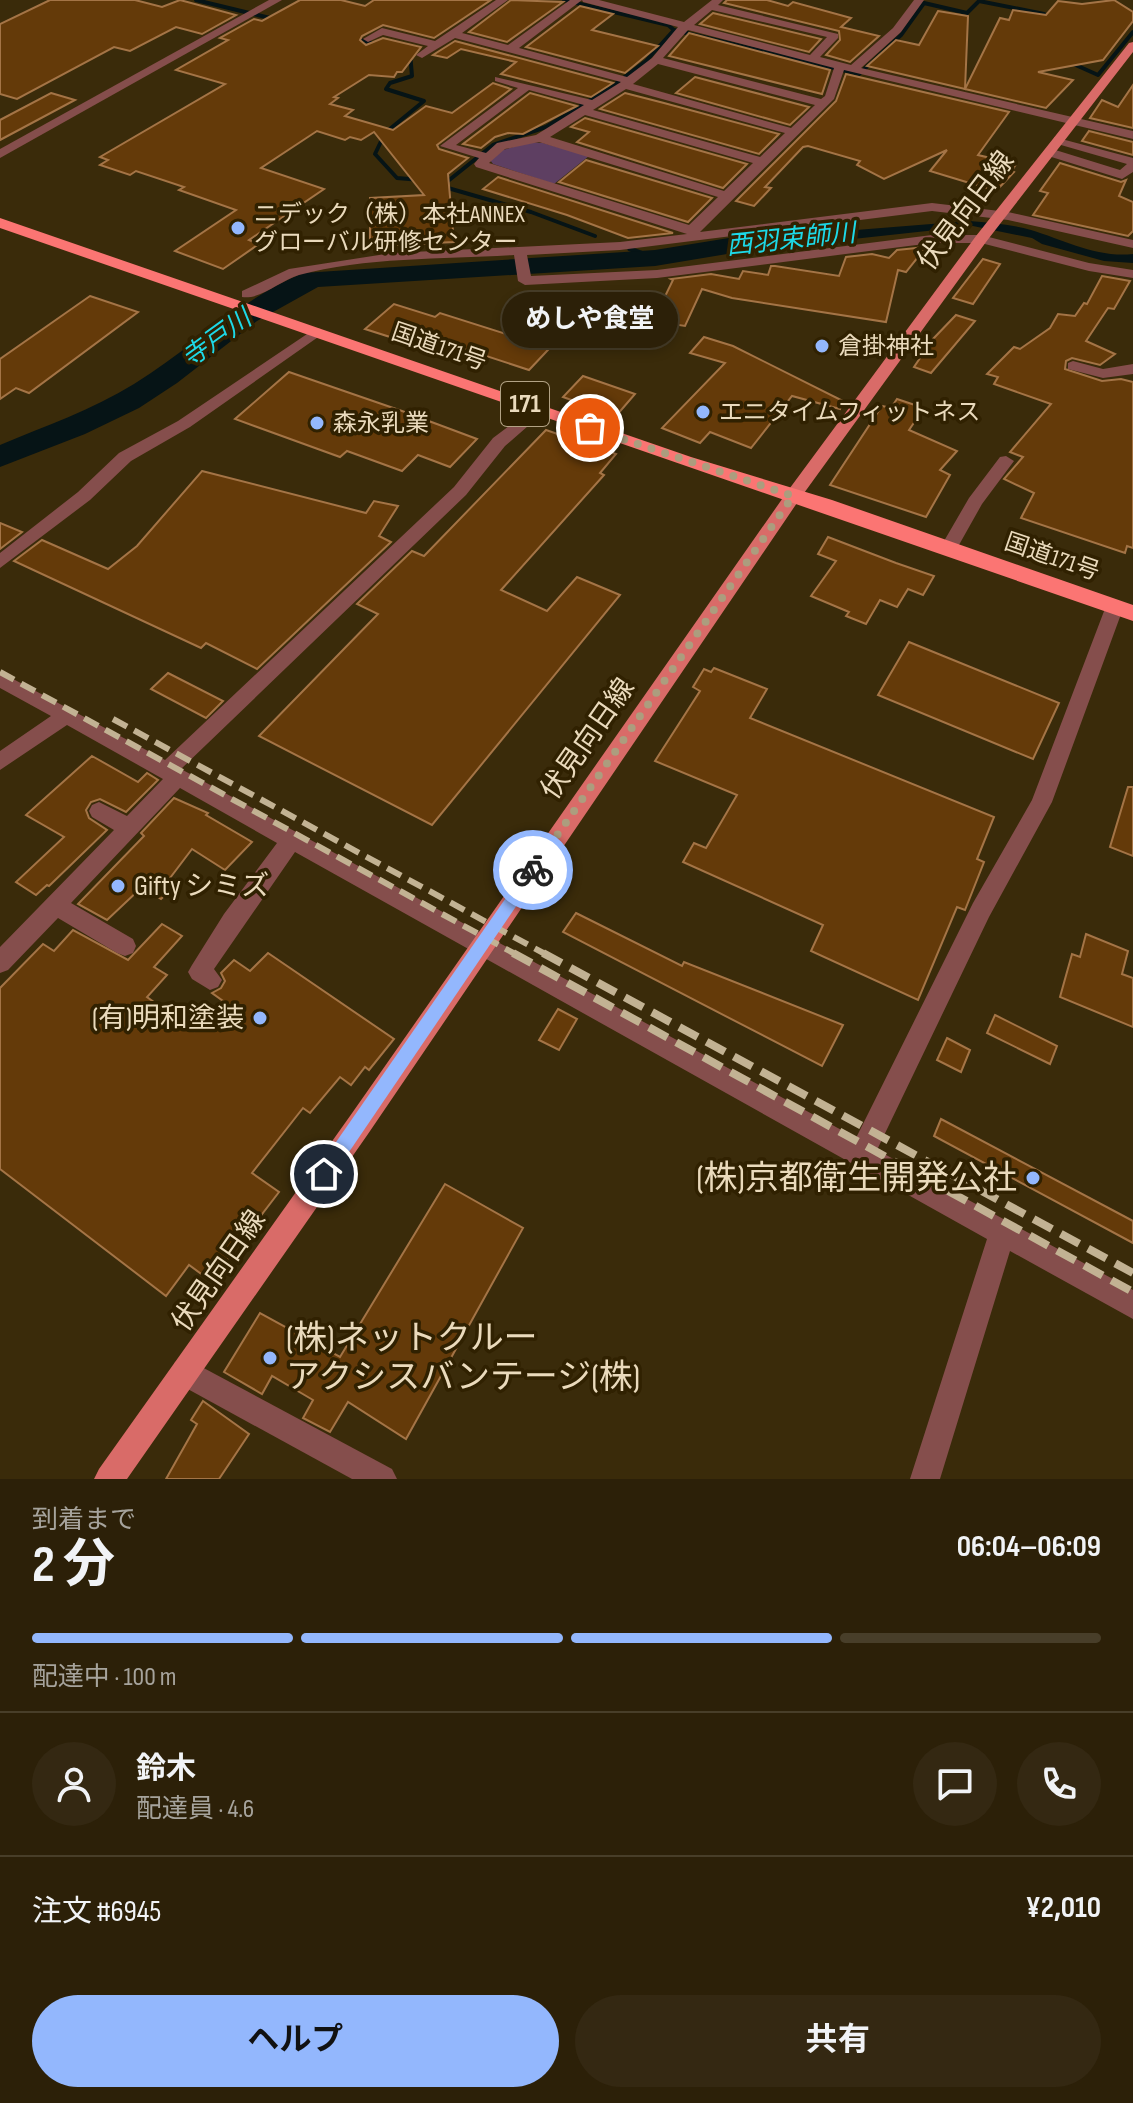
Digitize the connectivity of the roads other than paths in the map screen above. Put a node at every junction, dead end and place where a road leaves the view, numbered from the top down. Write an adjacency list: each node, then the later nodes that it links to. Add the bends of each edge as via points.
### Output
1 (277, 0): 31 (street)
2 (503, 0): 10 (street)
3 (577, 0): 14 (street)
4 (587, 0): 9 (street)
5 (919, 0): 18 (street, via 897,30)
6 (714, 3): 9 (street); 16 (street, via 834,36)
7 (393, 23): 8 (street)
8 (382, 31): 11 (street); 12 (street)
9 (681, 31): 16 (street); 17 (street)
10 (454, 34): 12 (street); 14 (street)
11 (368, 39)
12 (438, 45): 15 (street)
13 (1133, 45): 25 (main road, 伏見向日線)
14 (510, 49): 21 (street)
15 (422, 55)
16 (812, 59): 19 (street)
17 (656, 60): 21 (street); 23 (street)
18 (853, 69): 19 (street); 25 (street)
19 (839, 70): 23 (street)
20 (499, 79): 22 (street)
21 (627, 83): 24 (street); 26 (street)
22 (528, 86): 24 (street); 32 (street, via 446,146)
23 (823, 103): 26 (street)
24 (590, 108): 28 (street); 33 (street)
25 (1074, 121): 27 (street); 29 (main road, 伏見向日線)
26 (793, 132): 33 (street)
27 (1133, 135)
28 (540, 138): 32 (street, via 501,146); 35 (street)
29 (1058, 140): 30 (main road, 伏見向日線); 34 (street)
30 (1049, 152): 34 (street, via 1122,175); 36 (main road, 伏見向日線)
31 (0, 154)
32 (488, 157): 38 (street, via 480,164)
33 (762, 162): 35 (street)
34 (1133, 164)
35 (727, 196): 38 (street)
36 (1001, 214): 38 (street, via 932,207); 39 (main road, 伏見向日線); 40 (street)
37 (0, 223): 43 (highway, 国道171号 / 171)
38 (694, 233): 41 (street, via 620,246)
39 (981, 239): 41 (street, via 932,239 657,274 525,281); 42 (street); 49 (main road, 伏見向日線)
40 (1133, 244)
41 (520, 251): 43 (street, via 392,257 313,268 276,278)
42 (1133, 274)
43 (250, 305): 44 (highway, 国道171号 / 171)
44 (316, 332): 47 (highway, 国道171号 / 171); 51 (street, via 184,424 125,457)
45 (1073, 366): 46 (street, via 1117,375)
46 (1133, 369)
47 (538, 409): 49 (highway, 国道171号 / 171); 56 (street, via 499,442 460,491 224,713)
48 (1006, 461): 50 (street)
49 (793, 496): 50 (highway, 国道171号 / 171); 61 (main road, 伏見向日線)
50 (949, 548): 52 (highway, 国道171号 / 171)
51 (0, 562)
52 (1124, 610): 65 (street, via 1042,802 948,975)
53 (0, 679): 54 (street)
54 (66, 716): 55 (street); 56 (street)
55 (0, 762)
56 (171, 775): 58 (street); 59 (street)
57 (99, 811): 58 (street)
58 (131, 829): 60 (street)
59 (292, 839): 61 (street); 64 (street, via 200,972)
60 (57, 906): 62 (street); 63 (street)
61 (482, 945): 65 (street); 68 (main road, 伏見向日線)
62 (125, 946)
63 (0, 963)
64 (210, 980)
65 (862, 1153): 66 (street)
66 (1002, 1233): 67 (street); 71 (street)
67 (1133, 1305)
68 (185, 1372): 69 (main road, 伏見向日線); 70 (street)
69 (109, 1479)
70 (382, 1479)
71 (925, 1479)

